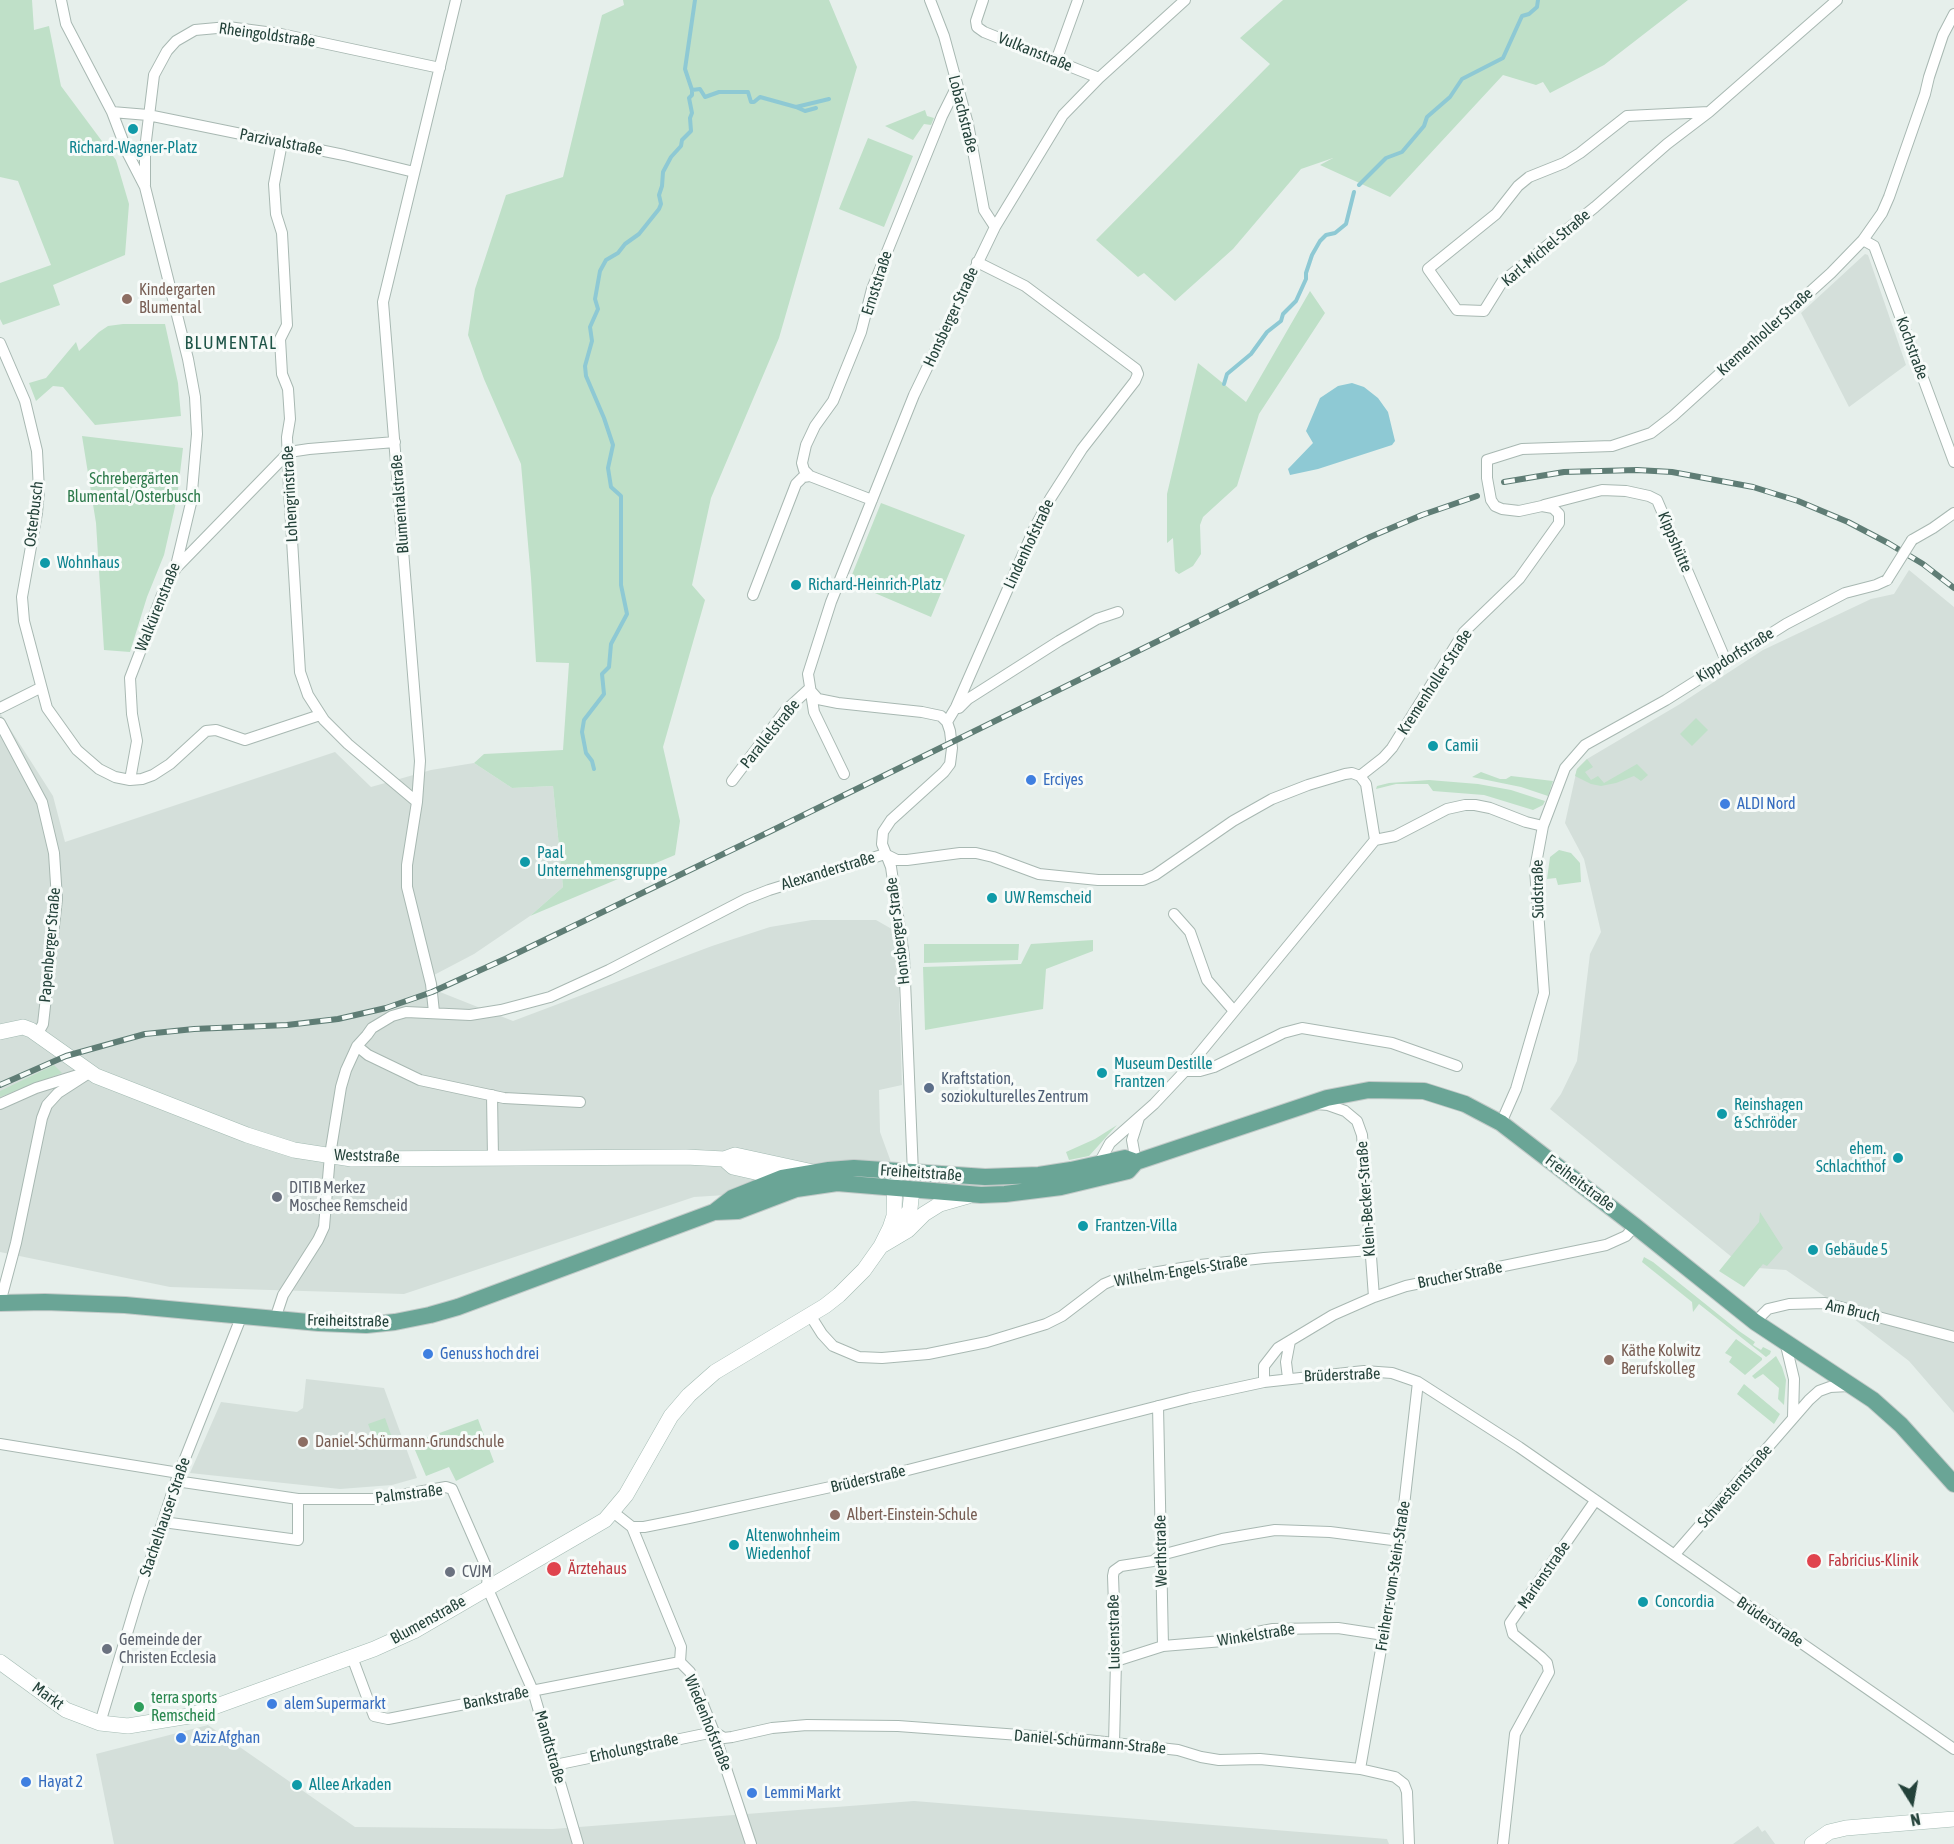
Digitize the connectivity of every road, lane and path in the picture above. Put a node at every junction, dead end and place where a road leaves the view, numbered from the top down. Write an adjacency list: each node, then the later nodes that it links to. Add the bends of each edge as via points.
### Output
1 (61, 0): 13 (street, Walkürenstraße, via 66,24)
2 (456, 0): 10 (street, Blumentalstraße)
3 (930, 0): 12 (street, Lobachstraße)
4 (983, 0): 9 (street, Vulkanstraße, via 977,27)
5 (1078, 0): 9 (street)
6 (1185, 0): 11 (street, Honsberger Straße)
7 (1838, 0): 14 (street, Karl-Michel-Straße)
8 (1954, 14): 20 (street, Kremenholler Straße, via 1943,35 1889,197)
9 (1056, 61): 11 (street, Vulkanstraße)
10 (440, 68): 15 (street, Rheingoldstraße, via 281,34 206,28 184,35 160,60); 17 (street, Blumentalstraße)
11 (1099, 78): 19 (street, Honsberger Straße, via 1063,116)
12 (957, 86): 19 (street, Lobachstraße, via 984,210); 26 (street, Ernststraße, via 872,289 861,332 833,400 806,445 802,463)
13 (111, 112): 15 (street); 18 (street, Walkürenstraße)
14 (1709, 112): 14 (street, Karl-Michel-Straße, via 1627,116 1580,153 1518,186 1496,214 1428,269 1457,310 1484,311 1502,282)
15 (148, 115): 16 (street, Parzivalstraße); 18 (street, Walkürenstraße)
16 (282, 143): 17 (street, Parzivalstraße); 24 (street, Lohengrinstraße, via 274,184 282,233 287,325 280,339 282,374 288,389)
17 (414, 172): 23 (street, Blumentalstraße, via 383,302)
18 (145, 187): 30 (street, Walkürenstraße, via 195,397 191,503)
19 (995, 227): 21 (street, Honsberger Straße)
20 (1863, 240): 25 (street, Kochstraße, via 1874,246); 28 (street, Kremenholler Straße, via 1651,433 1612,446 1522,449 1487,460 1486,478 1495,506 1519,511)
21 (976, 262): 27 (street, Honsberger Straße, via 914,395); 38 (street, Lindenhofstraße, via 1025,286 1138,374 1082,449 1035,526)
22 (0, 343): 34 (street, Osterbusch, via 25,401 37,451 37,513 22,597)
23 (395, 442): 24 (street); 44 (street, Blumentalstraße, via 420,761)
24 (289, 452): 30 (street); 37 (street, Lohengrinstraße, via 300,672)
25 (1954, 462)
26 (810, 476): 27 (street); 31 (street, via 796,484)
27 (872, 500): 35 (street, Honsberger Straße, via 810,662)
28 (1542, 506): 33 (street, Kippshütte, via 1602,490 1658,500); 41 (street, Kremenholler Straße, via 1559,514 1559,523 1520,579 1464,632 1392,748)
29 (1954, 513): 33 (street, Kippdorfstraße, bridge, via 1912,540 1887,580 1830,600)
30 (175, 570): 42 (street, Walkürenstraße, via 130,678 137,741)
31 (753, 595)
32 (1118, 612): 38 (street, via 1097,619 977,693)
33 (1726, 661): 45 (street, Kippdorfstraße, via 1585,745 1565,768)
34 (40, 688): 36 (street); 42 (street, Osterbusch, via 47,708 77,750 99,769)
35 (809, 688): 38 (street, via 818,699 922,712 941,716); 40 (street, Honsberger Straße, via 814,712); 43 (street, Parallelstraße, via 785,711)
36 (0, 708)
37 (320, 715): 42 (street, via 245,740 216,730 206,731 153,775); 44 (street, Lohengrinstraße)
38 (947, 722): 47 (street, Honsberger Straße, via 952,748 950,764 891,820 883,832)
39 (0, 723): 52 (street, Papenberger Straße, via 42,802 53,846 57,899 43,1024)
40 (844, 774)
41 (1360, 776): 46 (street, via 1366,784); 47 (street, Alexanderstraße, via 1346,774 1272,800 1143,880 1039,874 976,853 907,860)
42 (130, 780)
43 (732, 781)
44 (417, 802): 50 (street, Blumentalstraße, via 406,887 431,984)
45 (1543, 826): 46 (street, via 1475,804 1447,809 1395,836); 62 (street, Südstraße, via 1535,869 1544,993 1529,1049)
46 (1376, 840): 49 (street)
47 (885, 854): 50 (street, Alexanderstraße, via 769,890 550,997 471,1015); 71 (street, Honsberger Straße, via 891,867 904,957)
48 (1174, 914): 49 (street, via 1190,932 1207,980)
49 (1234, 1011): 55 (street)
50 (434, 1012): 53 (street, via 392,1016 372,1028)
51 (0, 1032): 52 (street, via 23,1027)
52 (38, 1034): 56 (street, Weststraße)
53 (357, 1046): 57 (street, via 420,1080); 63 (street, via 341,1087)
54 (1457, 1066): 55 (street, via 1392,1043 1302,1028 1214,1066)
55 (1185, 1071): 61 (street)
56 (88, 1072): 60 (street); 63 (street, Weststraße, via 247,1135 294,1150); 78 (street, via 58,1093 42,1118)
57 (492, 1095): 58 (street); 64 (street)
58 (580, 1102)
59 (1306, 1103): 62 (main road, Freiheitstraße, via 1369,1090 1424,1091 1465,1104); 66 (main road, Freiheitstraße); 76 (street, Klein-Becker-Straße, via 1328,1105 1357,1121 1362,1135)
60 (0, 1104)
61 (1139, 1117): 66 (street, via 1132,1140); 67 (street, via 1110,1143)
62 (1501, 1123): 74 (main road, Freiheitstraße)
63 (330, 1155): 64 (street, Weststraße, via 352,1159); 81 (street, via 324,1227 283,1295)
64 (493, 1158): 65 (street, Weststraße)
65 (724, 1159): 68 (street, Weststraße, via 733,1167); 69 (street, Weststraße, via 735,1155)
66 (1137, 1162): 67 (main road, Freiheitstraße, via 1125,1158); 72 (main road, Freiheitstraße, via 1128,1171 1078,1184)
67 (1098, 1164): 71 (main road, Freiheitstraße, via 1014,1176)
68 (782, 1178): 69 (main road, Freiheitstraße); 73 (main road, Freiheitstraße, via 732,1198)
69 (815, 1178): 70 (main road, Freiheitstraße, via 837,1183); 73 (main road, Freiheitstraße, via 738,1211)
70 (895, 1180): 71 (main road, Freiheitstraße); 75 (street, Blumenstraße, via 894,1216)
71 (912, 1181): 72 (main road, Freiheitstraße); 75 (street, Blumenstraße, via 910,1209)
72 (981, 1195): 75 (street, Blumenstraße, via 940,1204)
73 (714, 1212): 81 (main road, Freiheitstraße, via 430,1315 366,1325)
74 (1635, 1226): 77 (street, Brucher Straße, via 1626,1236 1606,1245 1406,1286); 82 (main road, Freiheitstraße)
75 (881, 1246): 80 (street, Blumenstraße, via 852,1283)
76 (1370, 1251): 77 (street, Klein-Becker-Straße); 80 (street, Wilhelm-Engels-Straße, via 1200,1265 1116,1279 1046,1324 959,1349 918,1355 852,1355 833,1346)
77 (1374, 1297): 84 (street, Brucher Straße, via 1333,1315)
78 (0, 1303): 79 (main road, Freiheitstraße, via 125,1305)
79 (242, 1315): 81 (main road, Freiheitstraße); 93 (street, Stachelhauser Straße)
80 (810, 1315): 97 (street, Blumenstraße, via 715,1372 689,1395 671,1416)
81 (275, 1319)
82 (1755, 1322): 83 (street, Am Bruch, via 1768,1309 1825,1303); 85 (main road, Freiheitstraße)
83 (1954, 1337)
84 (1290, 1341): 86 (street); 87 (street, Brucher Straße, via 1269,1358 1264,1366)
85 (1784, 1341): 89 (main road, Freiheitstraße); 91 (street, via 1794,1379)
86 (1288, 1378): 87 (street, Brüderstraße); 88 (street, Brüderstraße, via 1364,1371)
87 (1264, 1382): 90 (street, Brüderstraße)
88 (1418, 1382): 96 (street, Brüderstraße); 100 (street, Freiherr-vom-Stein-Straße)
89 (1855, 1386): 91 (street, Schwesternstraße, via 1839,1385 1820,1391); 94 (main road, Freiheitstraße, via 1902,1425)
90 (1158, 1406): 99 (street, Brüderstraße, via 908,1470); 102 (street, Werthstraße)
91 (1793, 1417): 101 (street, Schwesternstraße)
92 (0, 1444): 93 (street, Palmstraße)
93 (178, 1478): 95 (street, Palmstraße); 98 (street, Stachelhauser Straße)
94 (1954, 1484)
95 (298, 1499): 98 (street, via 298,1540); 103 (street, Palmstraße, via 378,1499 446,1487 452,1490 488,1571)
96 (1595, 1501): 101 (street, Brüderstraße); 121 (street, Marienstraße, via 1510,1623 1513,1634 1547,1663 1549,1672 1515,1734)
97 (613, 1512): 99 (street, Wiedenhofstraße); 103 (street, Blumenstraße, via 596,1526)
98 (163, 1522): 111 (street, Stachelhauser Straße)
99 (632, 1527): 109 (street, Wiedenhofstraße, via 681,1647)
100 (1400, 1541): 102 (street, via 1275,1530); 104 (street, Freiherr-vom-Stein-Straße)
101 (1675, 1554): 114 (street, Brüderstraße)
102 (1161, 1555): 105 (street, Werthstraße); 107 (street, Luisenstraße, via 1153,1561 1121,1566 1114,1571)
103 (487, 1587): 106 (street, Blumenstraße, via 414,1631); 110 (street, Mandtstraße)
104 (1384, 1635): 105 (street, Winkelstraße, via 1338,1628 1292,1628 1257,1632 1235,1640); 116 (street, Freiherr-vom-Stein-Straße)
105 (1163, 1646): 107 (street)
106 (352, 1657): 110 (street, Bankstraße, via 374,1716 388,1719); 111 (street, Blumenstraße, via 189,1716 128,1726)
107 (1116, 1661): 113 (street, Luisenstraße)
108 (0, 1662): 111 (street, Markt, via 66,1710)
109 (680, 1662): 110 (street, Bankstraße); 112 (street, Wiedenhofstraße, via 690,1672)
110 (533, 1691): 115 (street, Mandtstraße)
111 (100, 1723)
112 (714, 1732): 113 (street, Daniel-Schürmann-Straße, via 724,1738 807,1725 898,1726); 115 (street, Erholungstraße); 119 (street, Wiedenhofstraße)
113 (1114, 1744): 116 (street, Daniel-Schürmann-Straße, via 1178,1750 1219,1760 1260,1759)
114 (1954, 1749)
115 (555, 1765): 118 (street, Mandtstraße)
116 (1360, 1769): 120 (street, Daniel-Schürmann-Straße, via 1395,1777 1404,1784)
117 (1954, 1819): 122 (street, via 1846,1828 1829,1832)
118 (578, 1844)
119 (751, 1844)
120 (1409, 1844)
121 (1503, 1844)
122 (1812, 1844)

